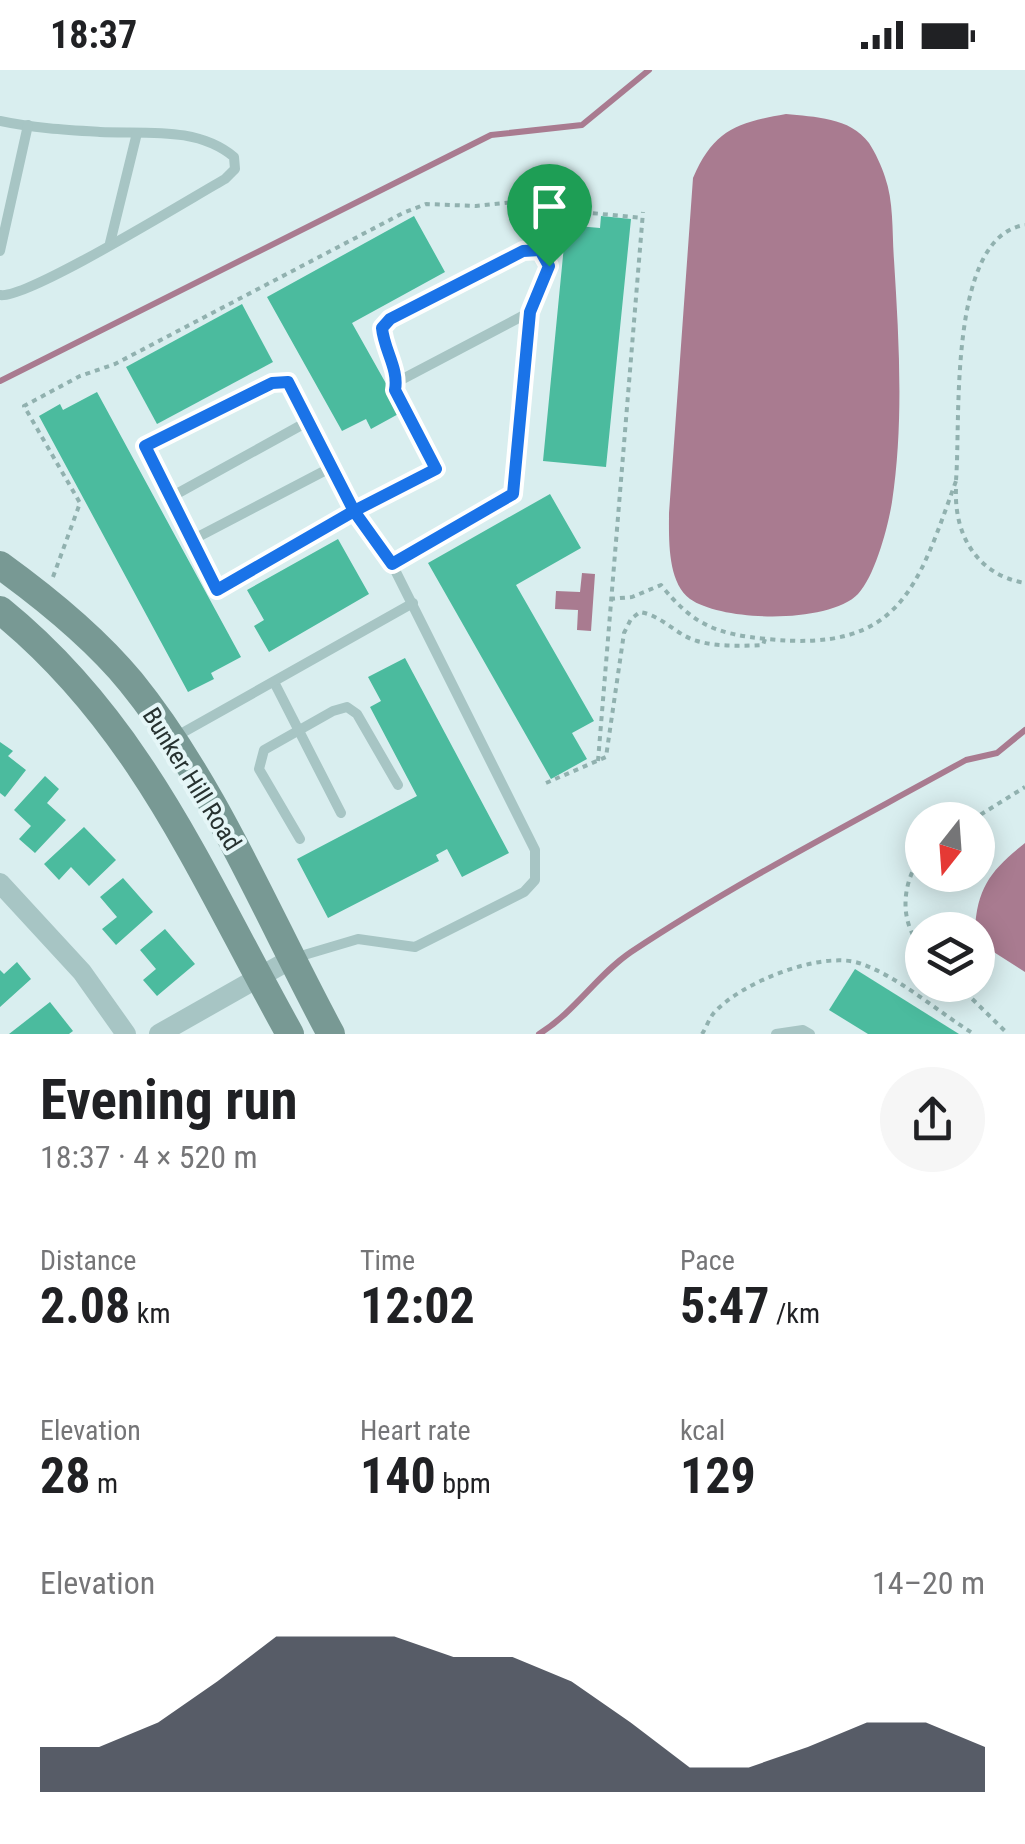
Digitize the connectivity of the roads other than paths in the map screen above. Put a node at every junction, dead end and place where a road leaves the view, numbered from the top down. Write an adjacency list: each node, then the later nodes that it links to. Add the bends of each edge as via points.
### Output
1 (0, 121): 2 (lane)
2 (28, 125): 3 (lane); 5 (lane)
3 (137, 132): 4 (lane); 4 (lane, via 182,134 222,146 234,156 235,169)
4 (110, 243): 6 (lane, via 10,297)
5 (0, 251)
6 (0, 295)
7 (530, 312): 8 (lane); 8 (lane, via 549,266 540,250 523,251 390,319 382,328); 14 (lane, via 513,494)
8 (397, 382): 12 (lane, via 395,390 436,469)
9 (307, 422): 10 (lane); 11 (lane); 11 (lane, via 288,382 272,383 145,446)
10 (330, 468): 12 (lane); 13 (lane)
11 (171, 498): 13 (lane)
12 (354, 511): 13 (lane, via 217,590); 14 (lane)
13 (192, 540)
14 (392, 564): 16 (lane)
15 (0, 565): 20 (main road, Bunker Hill Road, via 96,645)
16 (413, 603): 18 (lane); 25 (lane, via 535,850 535,880 524,892 416,947 358,939)
17 (0, 610): 26 (main road, Bunker Hill Road, via 57,659 129,746)
18 (274, 682): 19 (lane); 20 (lane)
19 (298, 730): 21 (lane, via 347,707); 22 (lane); 23 (lane, via 264,750 259,769)
20 (170, 740): 25 (main road, Bunker Hill Road, via 210,799)
21 (398, 785)
22 (341, 813)
23 (300, 839)
24 (0, 883): 27 (street, via 82,972)
25 (293, 958): 26 (street); 30 (main road, Bunker Hill Road)
26 (257, 976): 28 (street); 29 (main road, Bunker Hill Road)
27 (126, 1034)
28 (158, 1034)
29 (290, 1034)
30 (331, 1034)
31 (776, 1034): 32 (lane)
32 (810, 1034)

